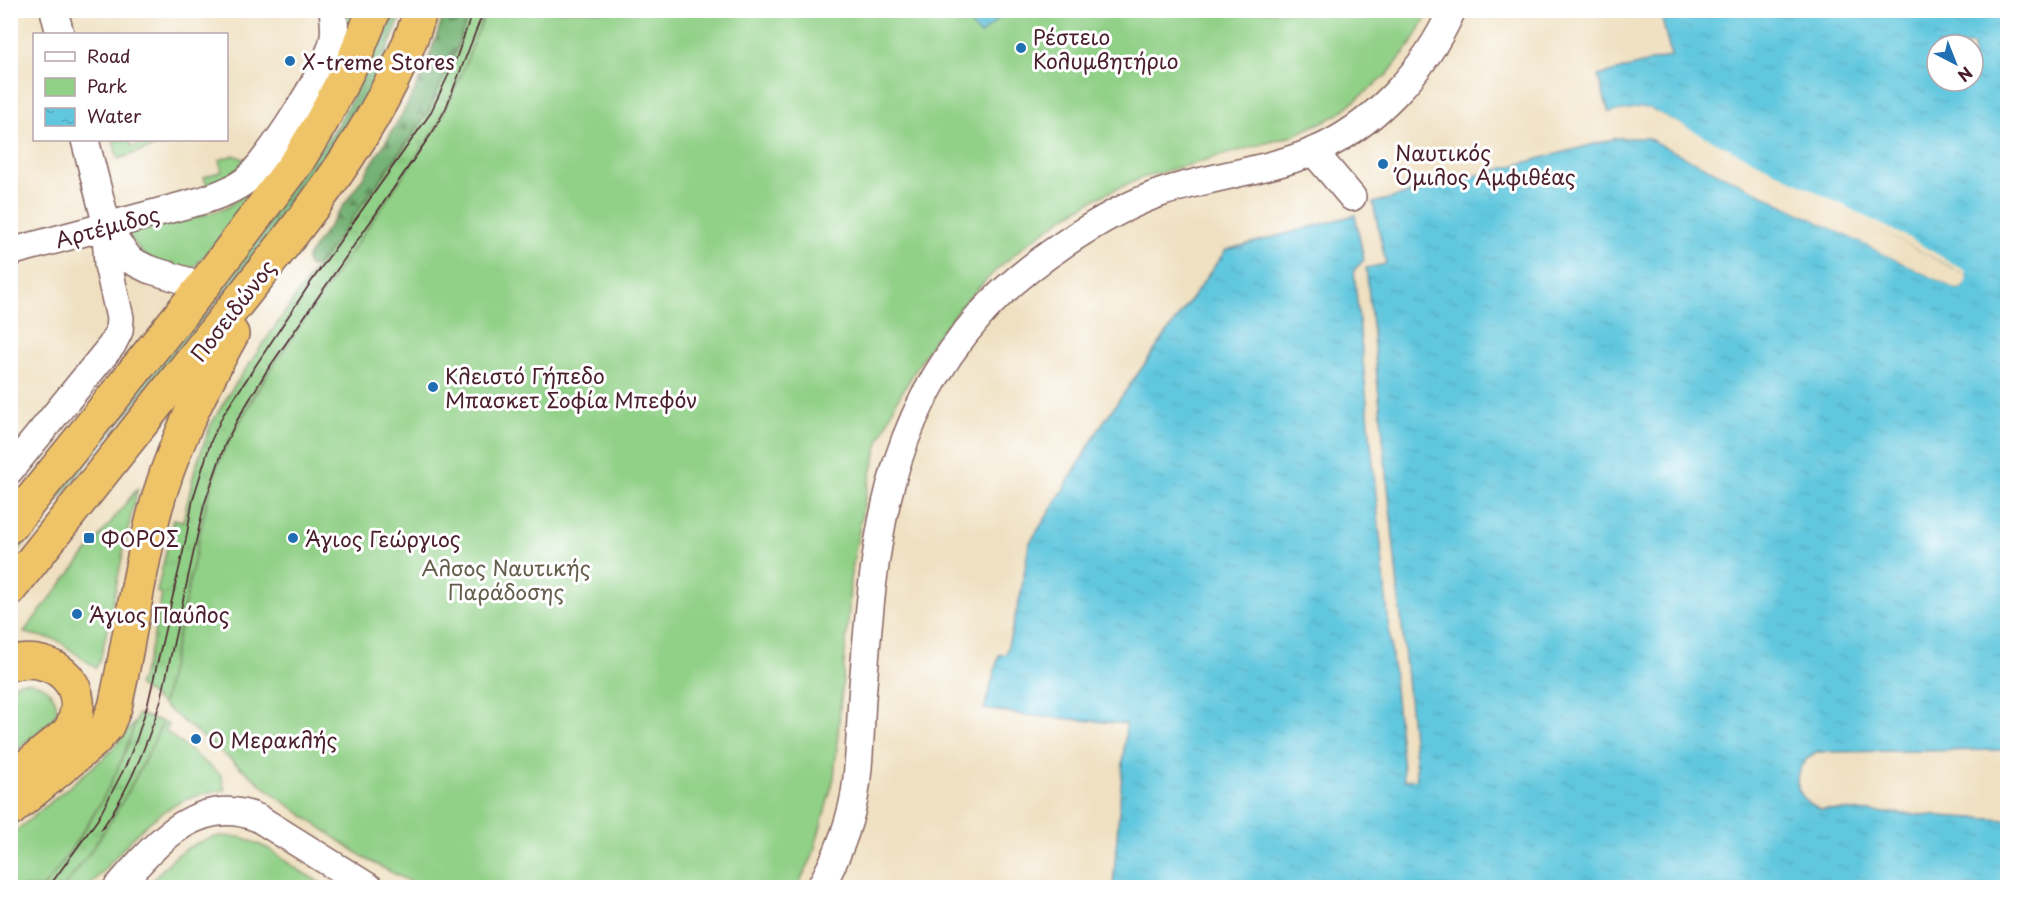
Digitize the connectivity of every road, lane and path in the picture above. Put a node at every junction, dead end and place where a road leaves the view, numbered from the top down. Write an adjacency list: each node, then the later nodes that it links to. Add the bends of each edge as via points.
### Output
1 (54, 10): 6 (street)
2 (333, 10): 10 (street, Αρτέμιδος, via 334,41 321,72 270,151 244,182 204,200)
3 (374, 10): 13 (highway, Ποσειδώνος, via 322,121)
4 (421, 10): 12 (highway, Ποσειδώνος, via 392,82 365,129)
5 (1452, 10): 8 (street, via 1437,40 1393,94 1347,133)
6 (60, 33)
7 (85, 141): 10 (street)
8 (1313, 151): 9 (street); 22 (street, via 1161,193 1108,217 1008,287 940,369 903,441 883,513 869,611 854,798)
9 (1352, 197)
10 (106, 227): 11 (street, Αρτέμιδος); 13 (street, via 130,260); 14 (street, via 119,331 112,345)
11 (10, 252)
12 (273, 258): 16 (highway, Ποσειδώνος); 19 (highway, via 201,391 164,480 115,707 107,726 87,748)
13 (203, 286): 15 (highway, Ποσειδώνος)
14 (10, 470)
15 (10, 526)
16 (10, 589)
17 (10, 664): 18 (highway, via 34,661 51,665 72,684 77,702 75,722 69,732)
18 (10, 780)
19 (10, 810)
20 (117, 888): 21 (street, via 175,828 210,813 231,810 258,818)
21 (370, 888)
22 (820, 888)

